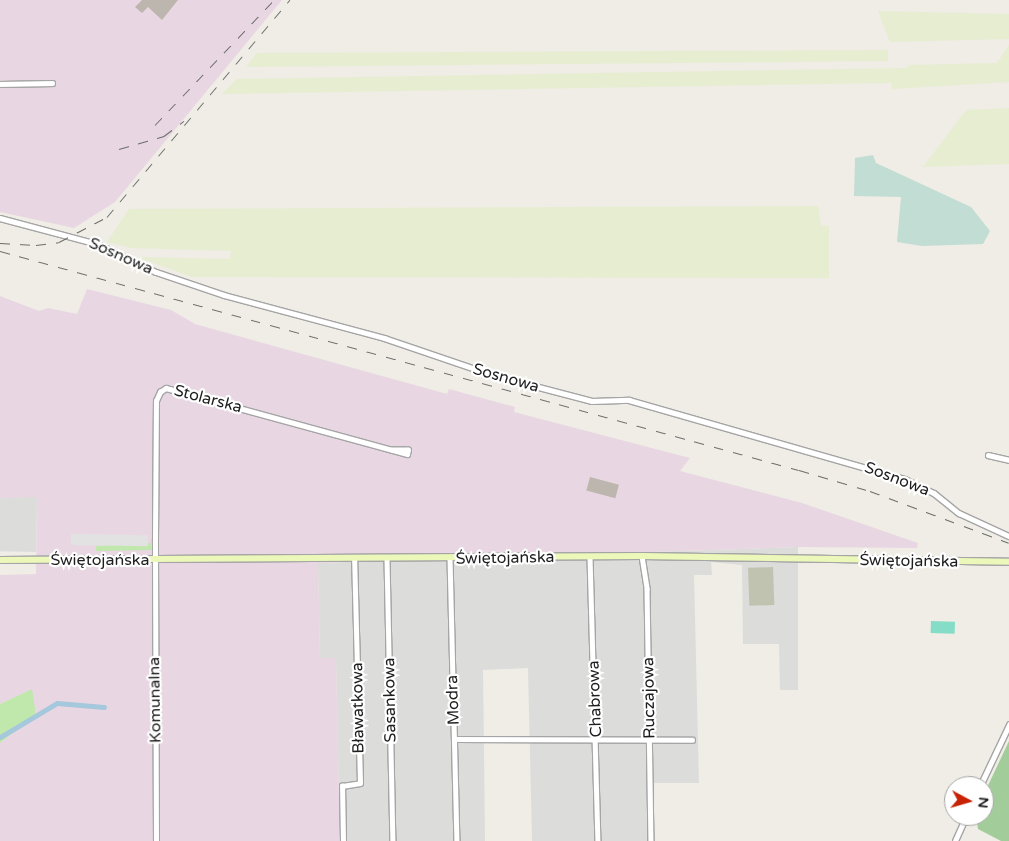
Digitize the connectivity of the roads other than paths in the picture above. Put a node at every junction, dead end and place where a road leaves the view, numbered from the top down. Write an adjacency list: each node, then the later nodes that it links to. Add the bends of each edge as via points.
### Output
1 (52, 82): 2 (street)
2 (0, 84)
3 (0, 218): 7 (street, Sosnowa, via 98,244 156,272 224,295 384,338 493,375 592,401 630,400 905,478 934,493 959,513)
4 (392, 450): 14 (street, Stolarska, via 166,388 156,401)
5 (988, 455): 6 (street)
6 (1009, 460)
7 (1009, 536)
8 (642, 556): 9 (street, Świętojańska); 15 (street, Świętojańska); 20 (street, Ruczajowa, via 647,589)
9 (590, 557): 10 (street, Świętojańska); 19 (street, Chabrowa)
10 (450, 558): 12 (street, Świętojańska); 17 (street, Modra)
11 (354, 559): 12 (street, Świętojańska); 14 (street, Świętojańska); 24 (street, Bławatkowa, via 360,783 342,786)
12 (386, 559): 25 (street, Sasankowa)
13 (0, 560): 14 (street, Świętojańska)
14 (154, 560): 23 (street, Komunalna)
15 (1009, 562)
16 (1009, 725): 21 (street)
17 (455, 739): 19 (street); 26 (street, Modra)
18 (692, 740): 20 (street)
19 (596, 741): 20 (street); 27 (street, Chabrowa)
20 (650, 741): 28 (street, Ruczajowa)
21 (985, 776)
22 (962, 826): 29 (street)
23 (156, 841)
24 (343, 841)
25 (393, 841)
26 (457, 841)
27 (598, 841)
28 (651, 841)
29 (955, 841)

